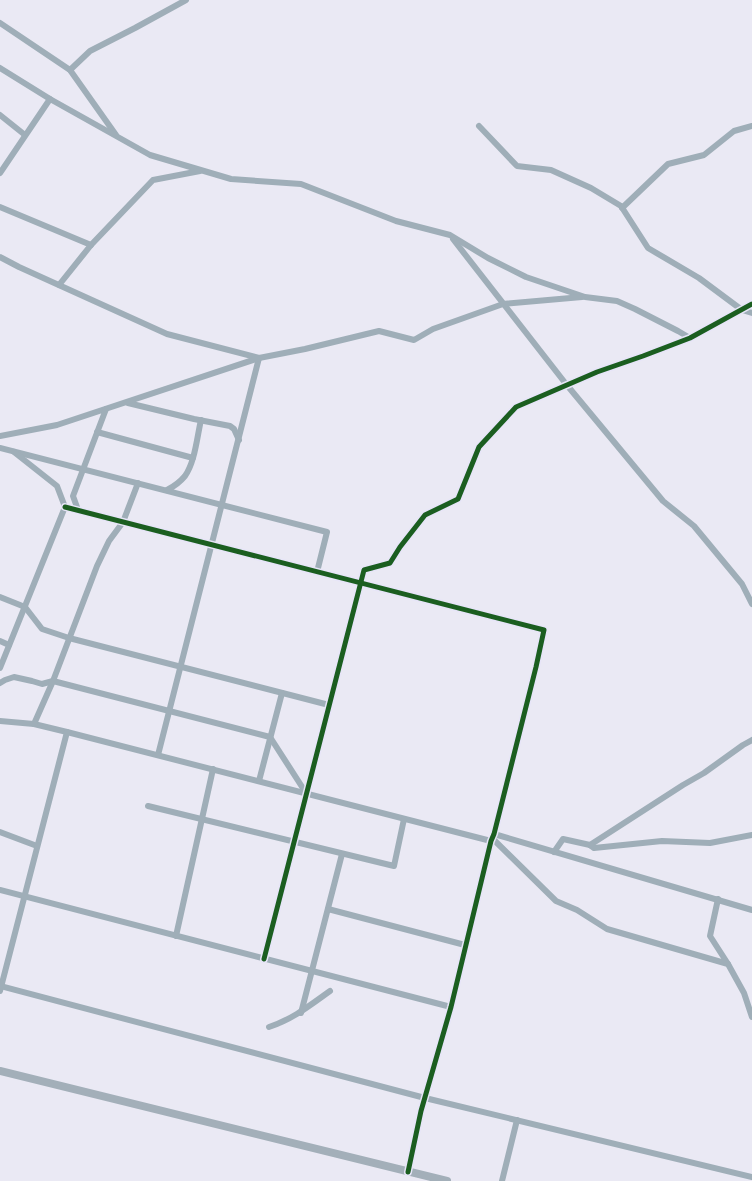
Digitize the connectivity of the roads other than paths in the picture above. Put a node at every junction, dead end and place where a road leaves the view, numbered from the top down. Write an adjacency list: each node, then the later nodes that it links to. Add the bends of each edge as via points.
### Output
1 (186, 0): 4 (street, via 90,50)
2 (0, 23): 4 (street)
3 (0, 68): 5 (street)
4 (70, 70): 10 (street)
5 (50, 99): 9 (street); 10 (street)
6 (0, 115): 9 (street)
7 (479, 126): 14 (street, via 517,166 551,170 591,188)
8 (752, 126): 14 (street, via 734,131 704,155 668,164)
9 (25, 135): 12 (street)
10 (118, 138): 11 (street, via 150,155)
11 (202, 170): 15 (street, via 231,179 301,184 396,222); 16 (street, via 153,180)
12 (0, 173)
13 (0, 207): 16 (street)
14 (622, 208): 22 (street, via 648,248 699,278)
15 (450, 235): 19 (street, via 526,277); 20 (street)
16 (91, 246): 18 (street)
17 (0, 257): 18 (street)
18 (59, 285): 25 (street, via 167,334)
19 (585, 297): 20 (street); 24 (street, via 617,301)
20 (503, 304): 25 (street, via 433,329 414,340 378,331); 26 (street)
21 (752, 304): 22 (street)
22 (742, 310): 23 (street); 24 (street)
23 (752, 312)
24 (690, 338): 26 (street)
25 (260, 358): 27 (street); 32 (street)
26 (566, 384): 45 (street, via 516,407 479,447 458,499 425,515 390,563 364,570); 47 (street, via 663,501 694,526 742,584)
27 (127, 402): 28 (street); 29 (street)
28 (106, 409): 30 (street); 31 (street, via 58,425)
29 (201, 420): 32 (street, via 230,426); 35 (street)
30 (97, 432): 35 (street); 36 (street)
31 (0, 436)
32 (239, 440): 39 (street)
33 (0, 448): 34 (street)
34 (12, 451): 36 (street); 40 (street, via 57,486)
35 (193, 458): 38 (street, via 184,477)
36 (83, 469): 37 (street); 41 (street, via 73,496)
37 (138, 483): 38 (street); 42 (street)
38 (166, 490): 39 (street)
39 (222, 505): 43 (street); 44 (street, via 328,532)
40 (65, 507): 41 (street); 48 (street)
41 (78, 510): 42 (street)
42 (123, 522): 43 (street); 49 (street, via 109,541)
43 (212, 545): 44 (street); 52 (street)
44 (317, 572): 45 (street)
45 (360, 583): 57 (street); 73 (street, via 544,630)
46 (0, 597): 48 (street)
47 (752, 604)
48 (25, 607): 49 (street, via 42,629); 51 (street)
49 (69, 638): 52 (street); 54 (street)
50 (0, 641): 51 (street)
51 (9, 645): 53 (street)
52 (180, 667): 56 (street); 58 (street)
53 (0, 668)
54 (53, 681): 55 (street, via 42,684 14,677); 58 (street); 60 (street)
55 (0, 683)
56 (282, 693): 57 (street); 62 (street)
57 (329, 705): 67 (street)
58 (169, 711): 62 (street); 64 (street)
59 (0, 721): 60 (street)
60 (34, 724): 61 (street)
61 (67, 732): 64 (street); 76 (street)
62 (270, 737): 66 (street); 67 (street)
63 (752, 740): 75 (street)
64 (158, 755): 65 (street)
65 (213, 769): 66 (street); 70 (street)
66 (259, 781): 67 (street)
67 (306, 793): 69 (street); 74 (street)
68 (148, 806): 70 (street)
69 (404, 818): 73 (street); 78 (street, via 394,866)
70 (202, 819): 74 (street); 84 (street)
71 (0, 832): 76 (street)
72 (752, 835): 75 (street, via 710,843 662,841 594,848)
73 (492, 838): 77 (street); 85 (street); 87 (street, via 556,901 607,929)
74 (294, 841): 78 (street); 86 (street)
75 (590, 845): 77 (street, via 563,839)
76 (37, 846): 80 (street)
77 (554, 852): 81 (street)
78 (342, 854): 82 (street)
79 (0, 890): 80 (street)
80 (24, 897): 84 (street); 89 (street)
81 (718, 899): 83 (street); 87 (street, via 710,936)
82 (328, 909): 85 (street); 88 (street)
83 (752, 910)
84 (176, 936): 86 (street)
85 (465, 945): 91 (street)
86 (264, 959): 88 (street)
87 (728, 964): 93 (street, via 744,993)
88 (312, 971): 91 (street); 92 (street)
89 (0, 988): 96 (street)
90 (330, 991): 92 (street)
91 (451, 1007): 96 (street)
92 (301, 1013): 94 (street)
93 (752, 1017)
94 (269, 1027)
95 (0, 1071): 98 (main road)
96 (425, 1098): 97 (street); 98 (street)
97 (517, 1120): 99 (street); 101 (street)
98 (408, 1172): 100 (main road)
99 (752, 1177)
100 (447, 1181)
101 (502, 1181)

